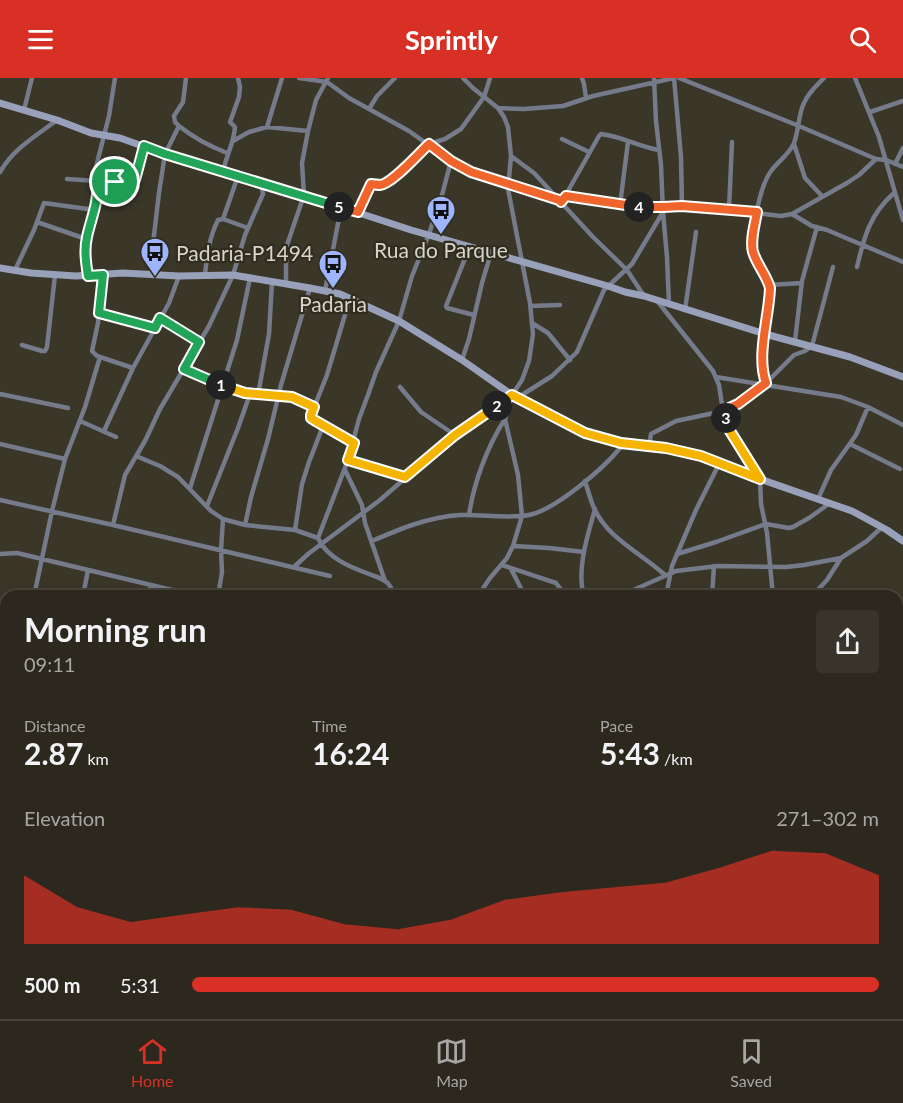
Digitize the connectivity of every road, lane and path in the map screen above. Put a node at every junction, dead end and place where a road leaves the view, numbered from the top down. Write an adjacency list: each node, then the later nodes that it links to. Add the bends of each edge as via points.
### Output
1 (32, 78): 25 (street)
2 (115, 78): 32 (street)
3 (186, 78): 28 (street, via 183,102 174,116)
4 (238, 78): 34 (street, via 240,91 230,122 235,127)
5 (282, 78): 30 (street)
6 (299, 78): 16 (street)
7 (395, 78): 24 (street)
8 (463, 78): 19 (street)
9 (490, 78): 19 (street)
10 (582, 78): 20 (street)
11 (674, 78): 17 (street); 64 (street)
12 (679, 78): 18 (street)
13 (694, 78): 18 (street)
14 (824, 78): 29 (street, via 805,100)
15 (855, 78): 26 (street)
16 (328, 80): 24 (street); 31 (street, via 315,100)
17 (654, 81): 20 (street); 41 (street)
18 (693, 84): 29 (street)
19 (484, 97): 23 (street); 37 (street, via 461,129)
20 (586, 98): 23 (street, via 549,108)
21 (903, 101): 26 (street)
22 (0, 103): 25 (street)
23 (498, 108): 45 (street, via 508,127)
24 (369, 109): 37 (street)
25 (24, 110): 27 (street)
26 (870, 112): 47 (street)
27 (57, 120): 32 (street); 51 (street, via 18,149)
28 (179, 126): 43 (street); 44 (street)
29 (799, 126): 38 (street); 46 (street)
30 (267, 127): 31 (street); 34 (street)
31 (308, 131): 59 (street, via 302,162)
32 (105, 135): 39 (street); 55 (street, via 97,162)
33 (562, 139): 42 (street)
34 (233, 141): 43 (street)
35 (628, 142): 41 (street); 42 (street, via 601,134); 63 (street)
36 (732, 142): 66 (street)
37 (429, 144): 48 (street); 69 (street, via 386,183 371,184)
38 (794, 144): 61 (street, via 805,178); 70 (street, via 770,172)
39 (144, 146): 44 (street); 55 (street, via 134,181)
40 (903, 148): 49 (street)
41 (659, 150): 68 (street)
42 (589, 152): 60 (street)
43 (227, 153): 52 (street)
44 (165, 154): 52 (street); 90 (street)
45 (511, 156): 57 (street); 62 (street, via 534,172)
46 (876, 159): 47 (street); 61 (street, via 854,178)
47 (886, 160): 49 (street); 58 (street)
48 (451, 161): 57 (street); 78 (street)
49 (895, 164): 50 (street)
50 (903, 167)
51 (0, 172)
52 (223, 172): 53 (street)
53 (238, 176): 56 (street); 72 (street)
54 (67, 179): 55 (street)
55 (97, 182): 67 (street)
56 (261, 183): 59 (street); 76 (street, via 263,194)
57 (508, 184): 62 (street); 83 (street)
58 (894, 193): 73 (street); 80 (street, via 874,216)
59 (304, 195): 65 (street); 99 (street, via 286,248)
60 (566, 196): 62 (street); 63 (street)
61 (822, 196): 71 (street)
62 (560, 201): 89 (street)
63 (620, 205): 68 (street)
64 (682, 206): 66 (street); 68 (street)
65 (341, 207): 69 (street); 104 (street)
66 (729, 209): 70 (street)
67 (95, 210): 74 (street, via 44,203); 79 (street)
68 (663, 210): 89 (street); 109 (street)
69 (358, 212): 78 (street)
70 (757, 212): 71 (street); 101 (street, via 753,252)
71 (792, 214): 75 (street)
72 (222, 219): 76 (street); 93 (street, via 218,220 208,245)
73 (903, 220)
74 (37, 222): 79 (street); 88 (street)
75 (817, 227): 80 (street); 100 (street)
76 (248, 228): 94 (street)
77 (696, 232): 111 (street)
78 (429, 234): 81 (street); 115 (street)
79 (86, 238): 95 (street)
80 (862, 245): 84 (street); 86 (street)
81 (470, 246): 82 (street); 113 (street, via 446,306)
82 (491, 253): 83 (street); 113 (street)
83 (522, 261): 102 (street); 110 (street)
84 (903, 262)
85 (833, 267): 122 (street)
86 (857, 267)
87 (0, 268): 88 (street)
88 (15, 270): 91 (street)
89 (627, 270): 102 (street); 105 (street)
90 (151, 274): 92 (street); 96 (street)
91 (55, 275): 95 (street); 121 (street, via 47,347 42,351)
92 (103, 275): 95 (street); 112 (street)
93 (205, 275): 94 (street); 96 (street)
94 (233, 275): 97 (street); 120 (street)
95 (88, 276)
96 (179, 276): 114 (street)
97 (250, 278): 98 (street); 131 (street)
98 (272, 281): 99 (street); 135 (street, via 269,334)
99 (286, 283): 103 (street)
100 (802, 283): 101 (street); 119 (street)
101 (769, 285): 118 (street)
102 (608, 286): 105 (street); 125 (street)
103 (310, 288): 104 (street); 136 (street)
104 (325, 291): 106 (street)
105 (644, 296): 107 (street)
106 (350, 298): 115 (street); 138 (street)
107 (658, 302): 109 (street); 129 (street)
108 (560, 305): 110 (street)
109 (669, 305): 111 (street)
110 (530, 306): 116 (street)
111 (685, 310): 118 (street)
112 (99, 313): 117 (street); 123 (street, via 92,351)
113 (474, 315): 124 (street)
114 (160, 318): 117 (street); 120 (street)
115 (399, 321): 124 (street); 149 (street, via 376,372)
116 (532, 323): 125 (street, via 548,333); 137 (street, via 529,361)
117 (155, 328): 126 (street)
118 (765, 334): 119 (street); 130 (street)
119 (795, 341): 122 (street)
120 (199, 342): 127 (street)
121 (22, 345)
122 (812, 346): 128 (street); 130 (street, via 786,362)
123 (100, 357): 126 (street); 143 (street)
124 (462, 360): 137 (street)
125 (570, 360): 137 (street, via 552,376)
126 (133, 368): 146 (street)
127 (184, 369): 131 (street); 154 (street)
128 (903, 376)
129 (716, 378): 130 (street); 141 (street)
130 (765, 384): 139 (street, via 842,397); 141 (street)
131 (222, 386): 134 (street); 163 (street)
132 (400, 387): 147 (street, via 422,412)
133 (0, 394): 140 (street)
134 (250, 394): 135 (street); 167 (street)
135 (258, 395): 136 (street)
136 (278, 396): 138 (street, via 292,397); 176 (street)
137 (515, 397): 142 (street); 147 (street); 150 (street, via 585,433)
138 (314, 407): 145 (street, via 311,418)
139 (868, 407): 144 (street); 152 (street)
140 (68, 408)
141 (723, 411): 153 (street, via 676,421 658,430 650,436); 161 (street, via 730,431)
142 (505, 419): 171 (street, via 484,461); 172 (street, via 518,475)
143 (80, 421): 146 (street); 155 (street)
144 (903, 425)
145 (323, 426): 149 (street); 178 (street, via 302,484)
146 (104, 431): 148 (street)
147 (455, 435): 160 (street)
148 (116, 437)
149 (354, 443): 156 (street)
150 (621, 443): 153 (street); 162 (street, via 601,469)
151 (0, 444): 155 (street)
152 (850, 444): 158 (street); 164 (street, via 831,470)
153 (652, 447): 157 (street)
154 (136, 456): 163 (street, via 160,466); 175 (street, via 122,482)
155 (65, 459): 169 (street)
156 (348, 460): 159 (street); 160 (street)
157 (720, 462): 161 (street); 187 (street)
158 (900, 469)
159 (345, 470): 170 (street); 179 (street)
160 (405, 477): 170 (street)
161 (760, 479): 164 (street); 174 (street)
162 (585, 481): 168 (street); 172 (street, via 542,511)
163 (190, 488): 167 (street)
164 (818, 499): 166 (street)
165 (0, 500): 169 (street)
166 (830, 503): 174 (street, via 794,527); 177 (street)
167 (207, 507): 173 (street)
168 (595, 509): 185 (street); 197 (street, via 617,538)
169 (52, 511): 175 (street); 189 (street)
170 (363, 513): 180 (street); 182 (street)
171 (469, 515): 172 (street); 180 (street, via 423,521)
172 (522, 516): 183 (street)
173 (224, 519): 176 (street); 184 (street)
174 (766, 524): 187 (street); 193 (street)
175 (113, 525): 184 (street)
176 (245, 525): 178 (street)
177 (882, 527): 181 (street); 188 (street)
178 (295, 530): 179 (street)
179 (318, 538): 182 (street)
180 (372, 541): 199 (street)
181 (903, 541)
182 (321, 545): 192 (street); 199 (street, via 331,555)
183 (513, 546): 185 (street); 190 (street)
184 (221, 550): 192 (street); 205 (street)
185 (584, 552): 210 (street)
186 (0, 554): 189 (street, via 17,553)
187 (677, 554): 196 (street)
188 (841, 558): 193 (street); 215 (street)
189 (42, 559): 195 (street); 201 (street)
190 (502, 565): 194 (street); 207 (street)
191 (714, 566): 193 (street); 196 (street); 213 (street)
192 (294, 567): 198 (street)
193 (770, 567): 214 (street)
194 (511, 569): 208 (street); 209 (street, via 556,583)
195 (88, 570): 200 (street); 202 (street)
196 (671, 572): 197 (street); 212 (street)
197 (664, 575): 211 (street)
198 (330, 576)
199 (385, 581): 206 (street)
200 (151, 585): 203 (street); 204 (street)
201 (35, 590)
202 (83, 590)
203 (150, 590)
204 (172, 590)
205 (219, 590)
206 (391, 590)
207 (482, 590)
208 (522, 590)
209 (561, 590)
210 (583, 590)
211 (633, 590)
212 (667, 590)
213 (712, 590)
214 (772, 590)
215 (818, 590)

